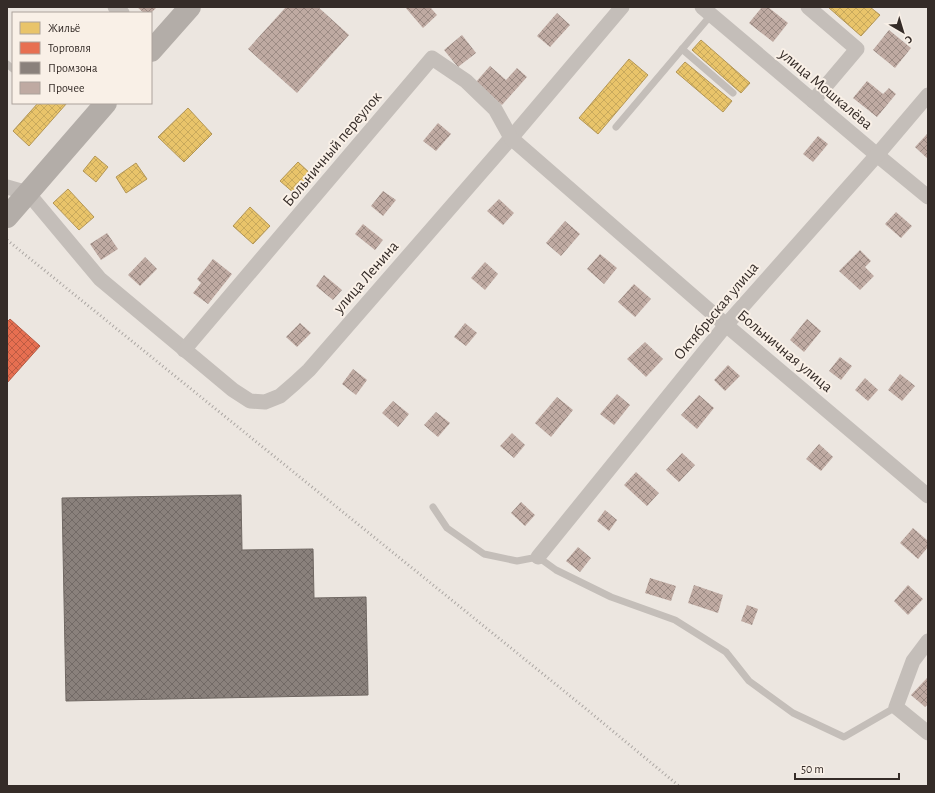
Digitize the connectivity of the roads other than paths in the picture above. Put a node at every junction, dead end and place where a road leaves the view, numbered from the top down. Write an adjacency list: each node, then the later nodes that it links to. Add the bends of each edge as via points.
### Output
1 (190, 7): 5 (main road)
2 (622, 7): 12 (street, улица Ленина)
3 (808, 7): 9 (street, via 857,49)
4 (707, 11): 6 (lane); 9 (street, улица Мошкалёва)
5 (153, 44)
6 (682, 49): 7 (lane); 11 (lane)
7 (733, 93)
8 (928, 95): 13 (street, Октябрьская улица)
9 (813, 101): 13 (street, улица Мошкалёва)
10 (103, 104): 15 (main road)
11 (616, 127)
12 (511, 138): 18 (street, Больничная улица); 19 (street, улица Ленина, via 309,370 280,396 265,402 250,401); 19 (street, Больничный переулок, via 495,109 466,81 432,58)
13 (877, 155): 16 (street, улица Мошкалёва); 18 (street, Октябрьская улица)
14 (7, 187): 15 (street)
15 (28, 193): 17 (main road); 19 (street, улица Ленина, via 100,279)
16 (928, 197)
17 (7, 216)
18 (726, 326): 20 (street, Больничная улица); 22 (street, Октябрьская улица)
19 (184, 350)
20 (928, 496)
21 (433, 507): 22 (lane, via 447,528 484,554 517,561)
22 (538, 557): 24 (lane, via 556,570 612,597 675,620 726,652 749,681 793,713 844,737)
23 (928, 642): 24 (street, via 913,661)
24 (896, 707): 25 (street)
25 (928, 733)

